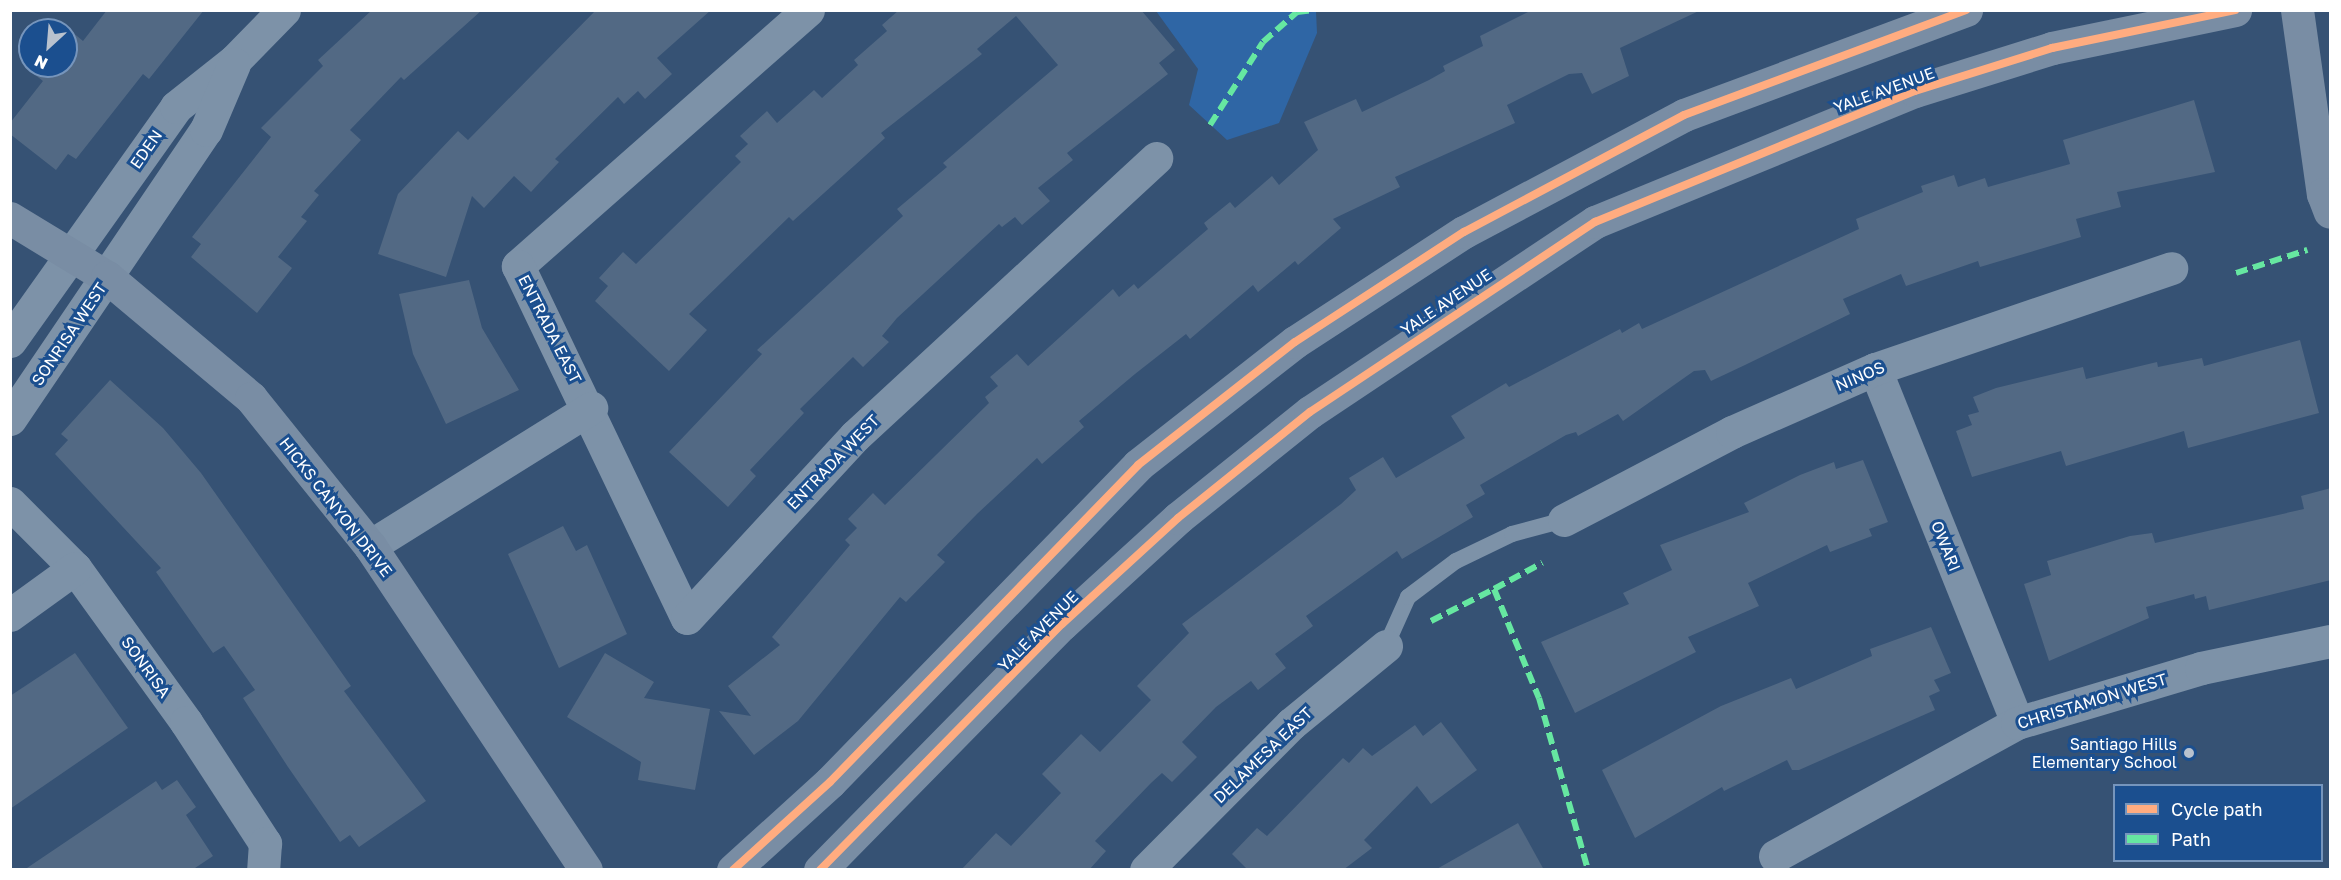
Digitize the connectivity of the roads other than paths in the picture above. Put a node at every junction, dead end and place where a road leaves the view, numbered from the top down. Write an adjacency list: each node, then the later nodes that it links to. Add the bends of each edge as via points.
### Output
1 (284, 10): 6 (street, EDEN)
2 (808, 10): 15 (street, ENTRADA EAST, via 518,266)
3 (1966, 10): 28 (main road, via 1684,115 1464,232 1295,342 1138,465 830,782)
4 (2235, 10): 29 (main road, YALE AVENUE, via 2052,48 1915,92 1595,222 1310,412 1178,518 1062,624)
5 (2296, 10): 8 (main road, via 2323,194)
6 (235, 60): 10 (street, EDEN, via 176,107); 12 (street, EDEN, via 206,130)
7 (1156, 158): 15 (street, ENTRADA WEST, via 855,436 687,618)
8 (2331, 212)
9 (10, 218): 10 (main road, HICKS CANYON DRIVE)
10 (73, 252): 12 (main road, HICKS CANYON DRIVE); 13 (street)
11 (2171, 268): 14 (street, NINOS)
12 (107, 277): 16 (street, SONRISA WEST); 19 (main road, HICKS CANYON DRIVE, via 251,398)
13 (10, 341)
14 (1875, 369): 18 (street, NINOS, via 1732,432); 24 (street, OWARI)
15 (591, 408): 19 (street)
16 (10, 419)
17 (10, 503): 20 (street, SONRISA)
18 (1564, 520): 23 (lane, via 1512,534 1456,561 1408,597)
19 (370, 546): 27 (main road, HICKS CANYON DRIVE)
20 (75, 568): 21 (street); 25 (street, SONRISA)
21 (10, 615)
22 (2331, 641): 24 (street, CHRISTAMON WEST, via 2201,668)
23 (1386, 646): 30 (street, DELAMESA EAST, via 1291,724)
24 (2017, 723): 26 (street, CHRISTAMON WEST)
25 (264, 856)
26 (1775, 856)
27 (586, 870)
28 (733, 870)
29 (819, 870)
30 (1146, 870)

